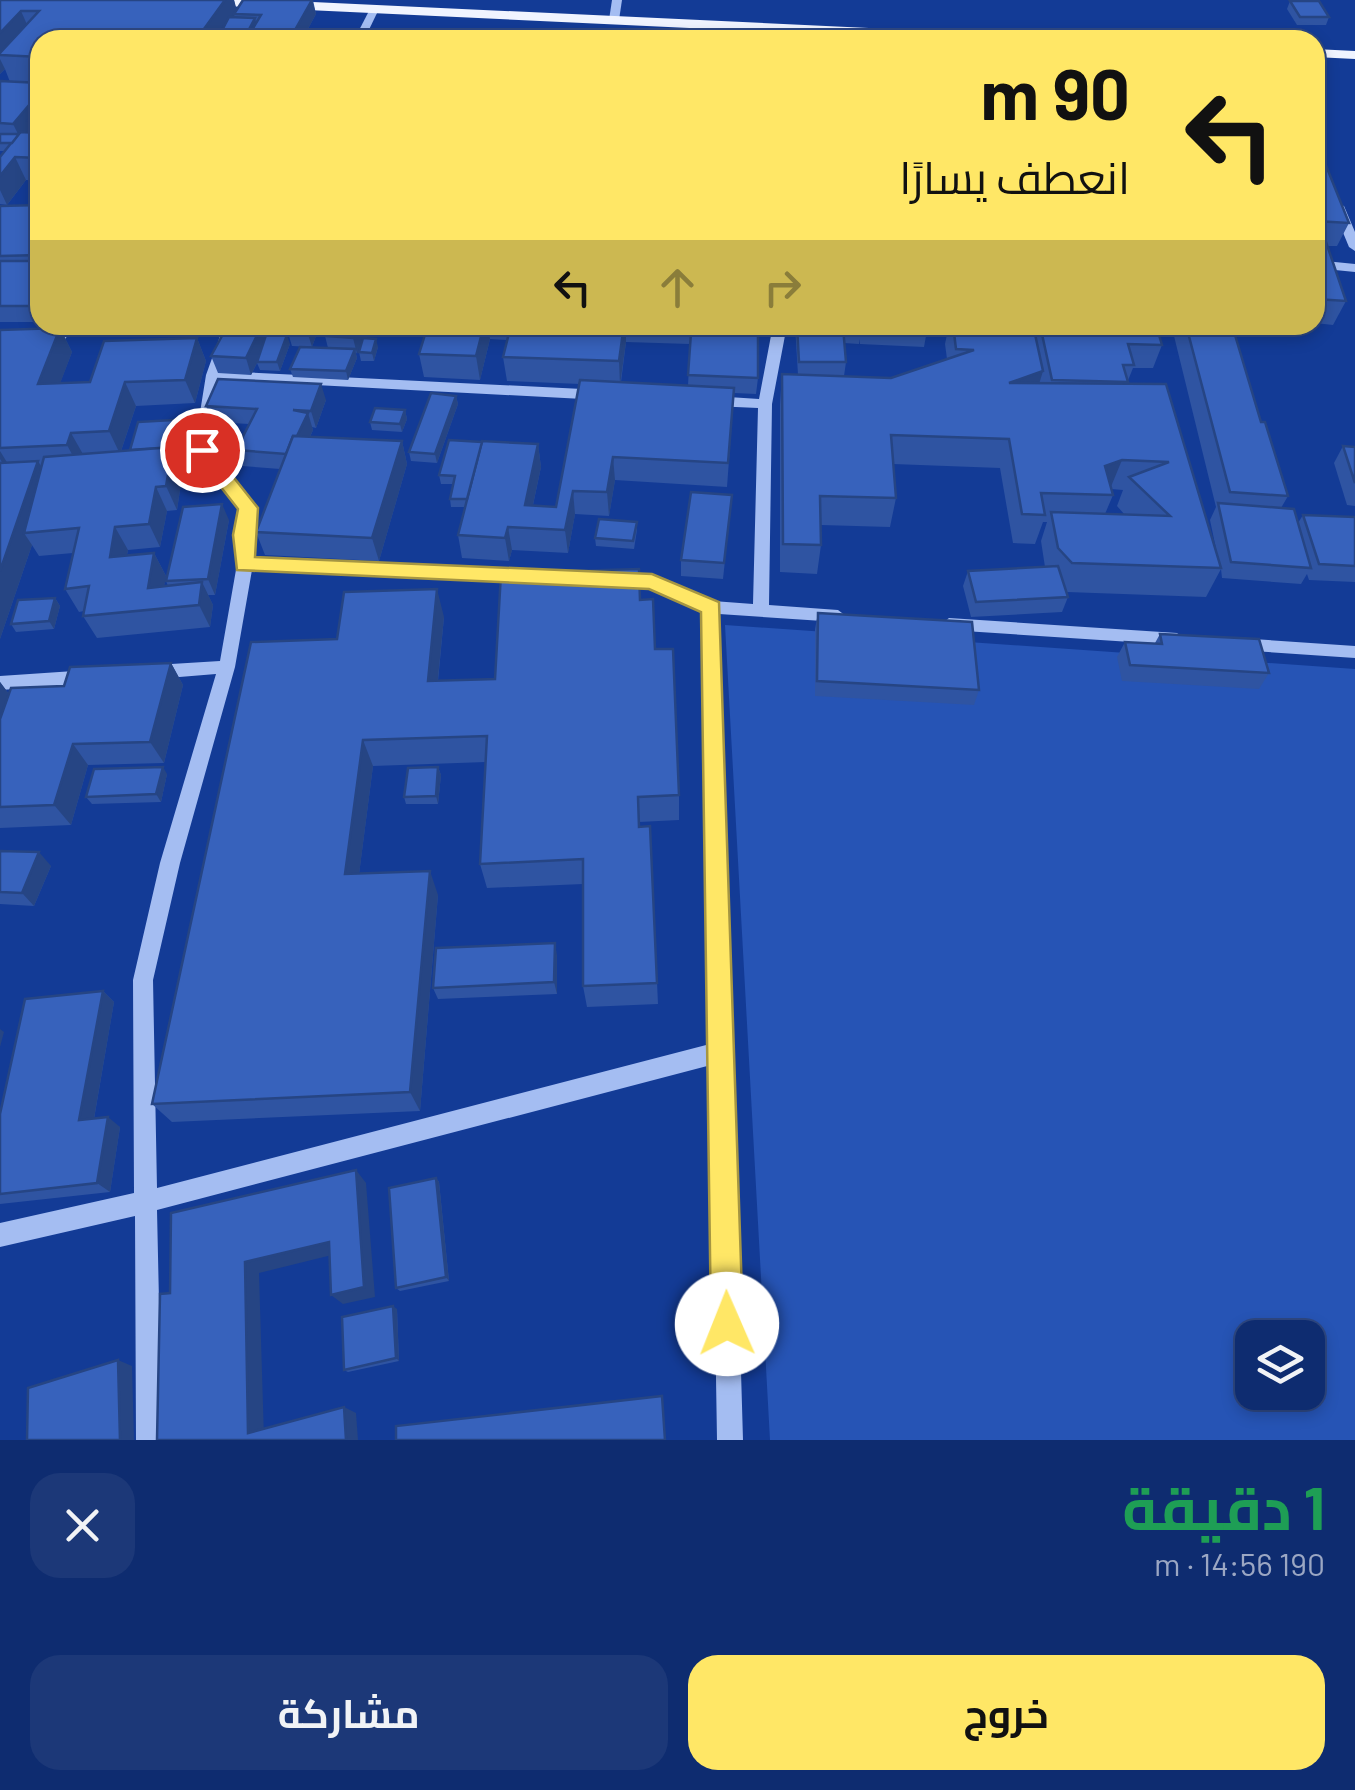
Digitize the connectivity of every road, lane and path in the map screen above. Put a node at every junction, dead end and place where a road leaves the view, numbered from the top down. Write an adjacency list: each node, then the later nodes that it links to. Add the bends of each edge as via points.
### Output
1 (180, 0): 3 (main road)
2 (617, 0): 6 (street)
3 (242, 2): 5 (main road)
4 (422, 6): 5 (main road); 6 (main road)
5 (373, 11): 7 (street)
6 (614, 20): 8 (main road)
7 (364, 30)
8 (766, 30)
9 (1325, 54): 10 (main road)
10 (1355, 55)
11 (1335, 198): 12 (street)
12 (1352, 232): 13 (street)
13 (1355, 247)
14 (1325, 265): 15 (street)
15 (1355, 268)
16 (61, 335): 19 (street, via 56,343)
17 (227, 335): 20 (street)
18 (778, 335): 23 (street)
19 (0, 352)
20 (213, 375): 21 (street); 24 (street, via 202,450 248,508)
21 (628, 396)
22 (706, 400): 23 (street)
23 (765, 404): 28 (street)
24 (245, 564): 25 (street); 34 (street)
25 (536, 576)
26 (594, 579): 27 (street, via 652,582)
27 (711, 608): 28 (street); 36 (street)
28 (761, 611): 29 (street)
29 (860, 618)
30 (939, 623): 31 (street)
31 (1196, 641)
32 (1216, 642): 33 (street)
33 (1355, 652)
34 (227, 666): 35 (street); 37 (street, via 143,980)
35 (0, 683)
36 (721, 1052): 37 (street); 40 (street)
37 (144, 1202): 38 (street); 39 (street)
38 (0, 1235)
39 (150, 1440)
40 (730, 1440)

